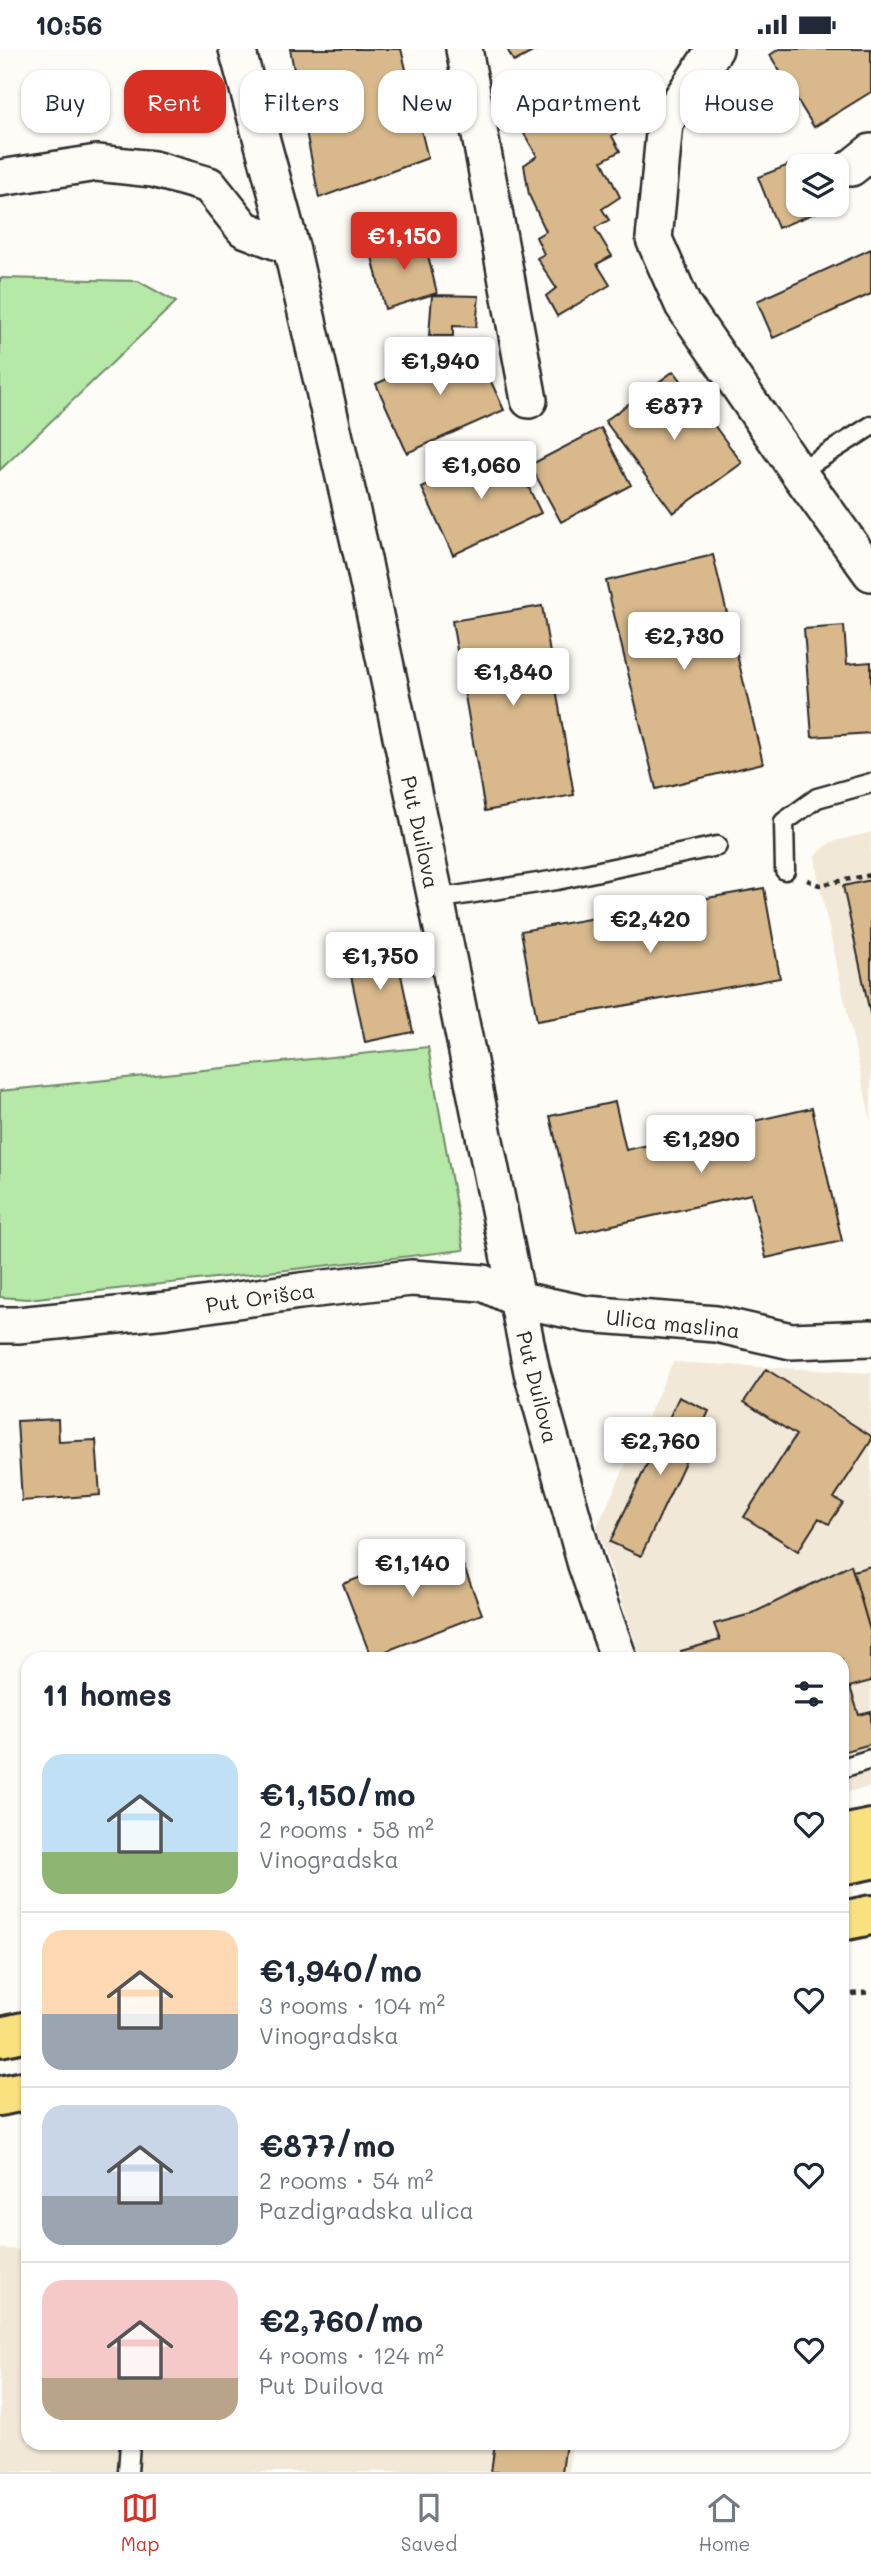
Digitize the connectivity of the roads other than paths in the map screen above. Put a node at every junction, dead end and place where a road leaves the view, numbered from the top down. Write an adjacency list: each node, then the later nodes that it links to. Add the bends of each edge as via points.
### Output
1 (237, 49): 5 (street, Put Duilova)
2 (464, 49): 6 (street)
3 (715, 49): 8 (street, via 664,123 654,239 683,305)
4 (0, 177): 5 (street, via 97,163 153,169 209,185 244,229)
5 (291, 247): 13 (street, Put Duilova)
6 (529, 400)
7 (871, 426): 8 (lane)
8 (798, 472): 9 (street)
9 (871, 573)
10 (871, 783): 12 (lane, via 817,798 784,822)
11 (717, 846): 13 (lane, via 557,880)
12 (785, 870)
13 (436, 899): 14 (street, Put Duilova)
14 (517, 1299): 15 (street, Put Orišca, via 483,1283 411,1279 167,1310); 16 (street, Ulica maslina, via 586,1314 716,1324 791,1341); 17 (street, Put Duilova, via 532,1372 582,1552)
15 (0, 1325)
16 (871, 1338)
17 (617, 1652)
18 (871, 1759): 19 (lane)
19 (849, 1766)
20 (871, 1829): 21 (highway)
21 (849, 1834)
22 (871, 1859): 23 (highway)
23 (849, 1864)
24 (871, 1915): 25 (highway)
25 (849, 1920)
26 (21, 2092): 27 (highway)
27 (0, 2096)
28 (130, 2450): 29 (lane)
29 (128, 2472)

